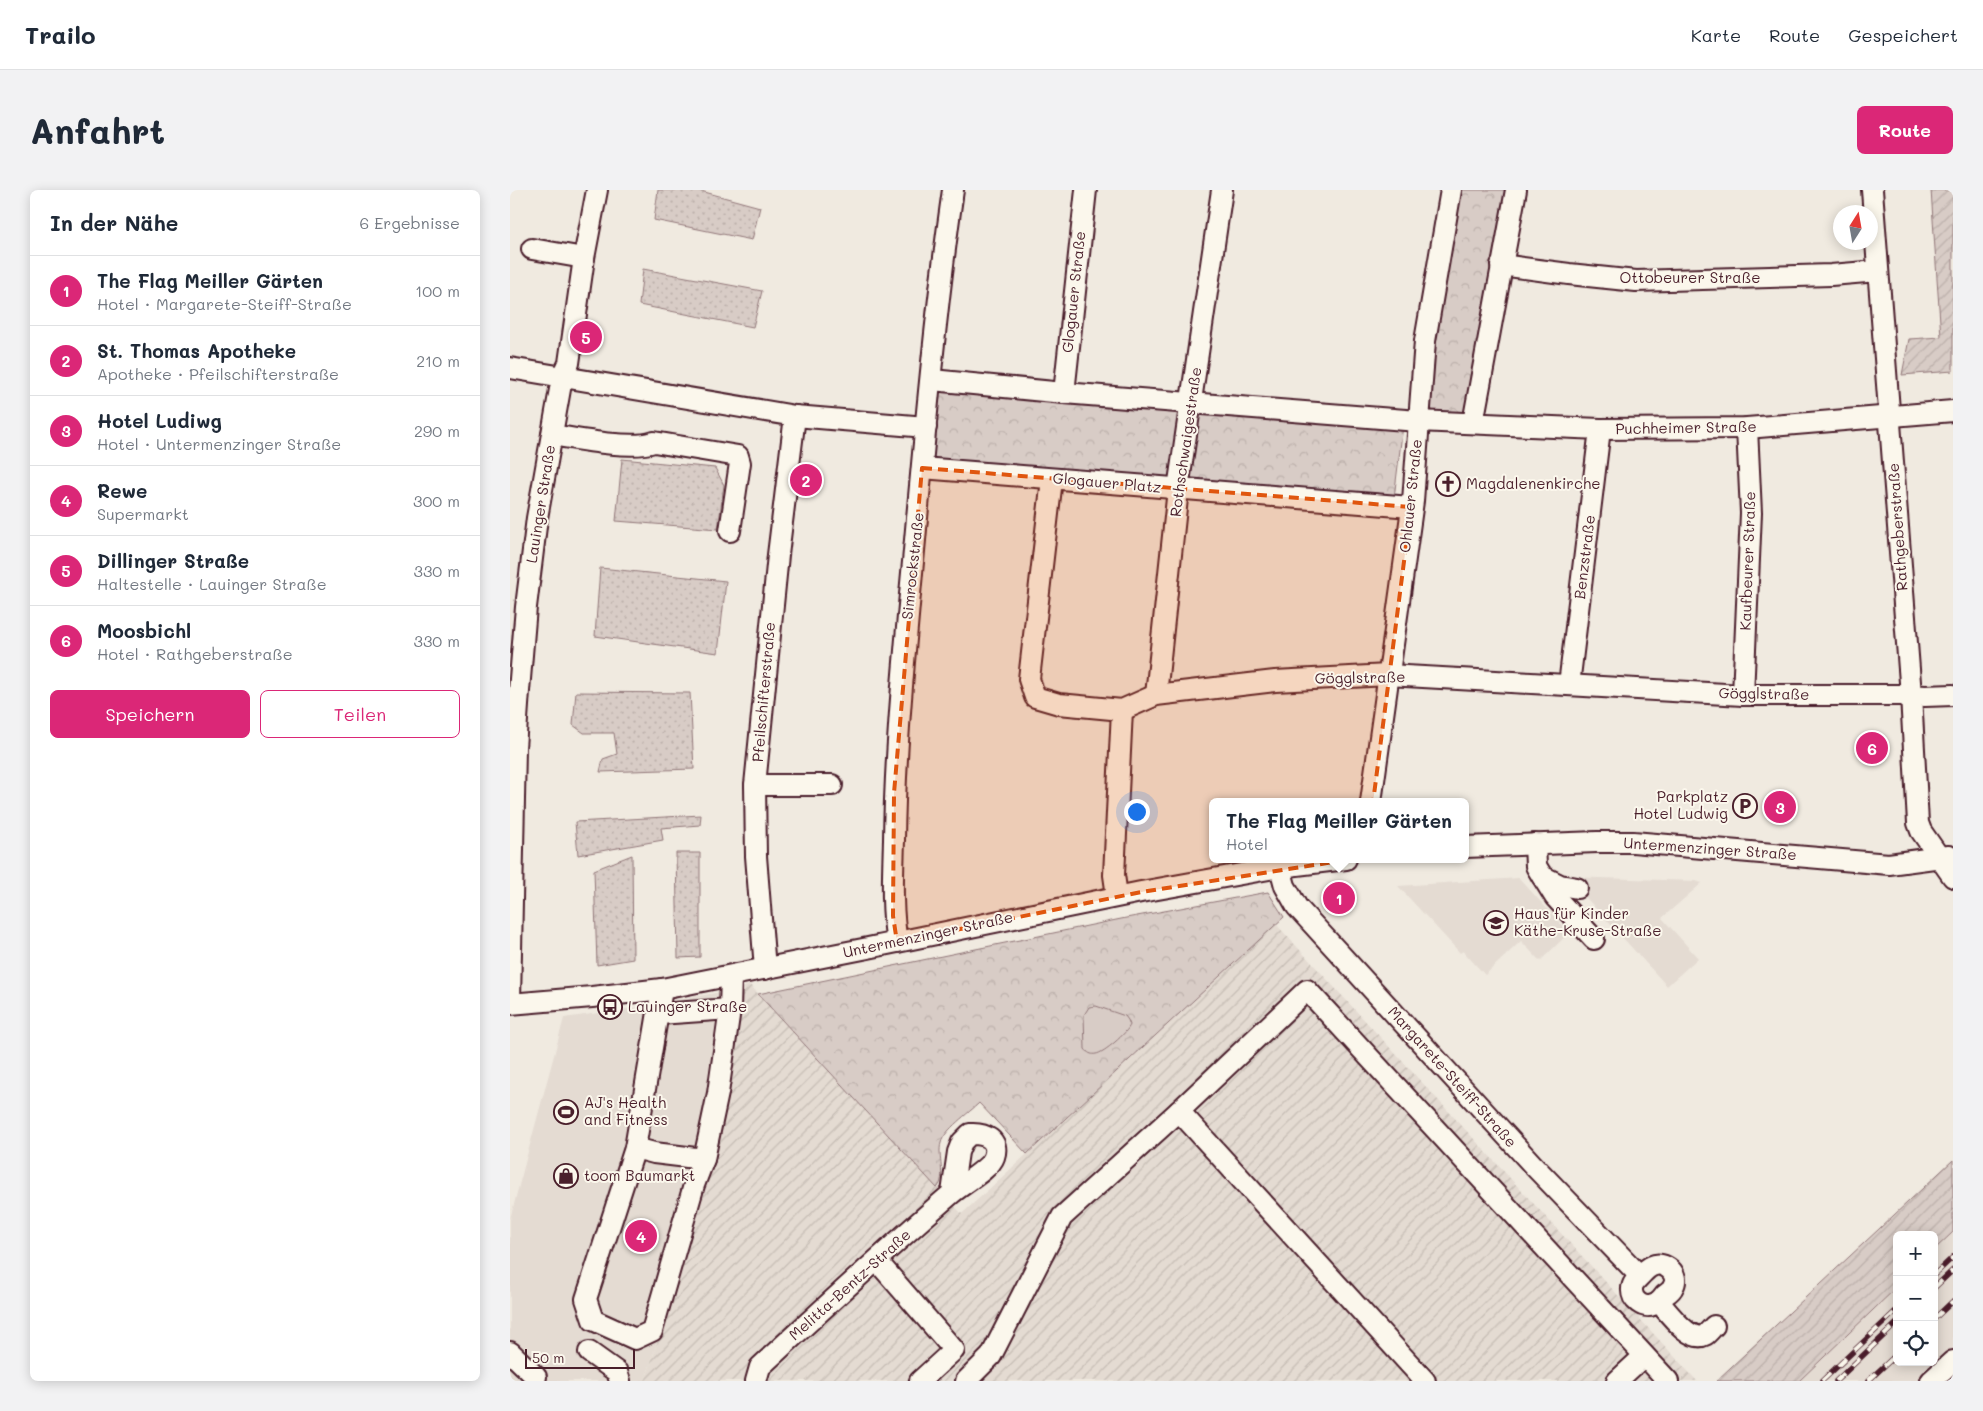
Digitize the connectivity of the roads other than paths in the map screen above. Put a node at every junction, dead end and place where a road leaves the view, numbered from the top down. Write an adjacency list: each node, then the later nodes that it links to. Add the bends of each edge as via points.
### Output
1 (596, 190): 9 (street, Lauinger Straße)
2 (953, 190): 14 (street, Simrockstraße)
3 (1086, 190): 15 (street, Glogauer Straße)
4 (1222, 190): 16 (street, Rothschwaigestraße)
5 (1451, 190): 20 (street, Ohlauer Straße, via 1425,341)
6 (1516, 190): 10 (street)
7 (1872, 190): 11 (street, Rathgeberstraße)
8 (532, 249): 9 (street)
9 (584, 258): 13 (street, Lauinger Straße, via 569,363)
10 (1501, 265): 11 (street, Ottobeurer Straße, via 1636,281 1831,276); 21 (street)
11 (1878, 271): 18 (street, Rathgeberstraße)
12 (510, 368): 13 (street)
13 (562, 378): 19 (street); 25 (street, Lauinger Straße)
14 (932, 380): 15 (street); 22 (street, Simrockstraße)
15 (1064, 393): 16 (street)
16 (1192, 402): 20 (street); 28 (street, Rothschwaigestraße)
17 (1953, 411): 18 (street, Puchheimer Straße)
18 (1890, 415): 23 (street, Puchheimer Straße); 36 (street, Rathgeberstraße)
19 (795, 416): 22 (street); 38 (street, Pfeilschifterstraße)
20 (1418, 421): 21 (street, Puchheimer Straße); 29 (street, Ohlauer Straße)
21 (1472, 423): 24 (street, Puchheimer Straße)
22 (926, 427): 26 (street, Simrockstraße)
23 (1747, 428): 24 (street, Puchheimer Straße); 33 (street, Kaufbeurer Straße, via 1751,513)
24 (1600, 430): 32 (street, Benzstraße)
25 (552, 435): 30 (street, via 645,445 654,442 738,456 740,462); 55 (street, Lauinger Straße, via 526,607 519,690)
26 (922, 468): 27 (street, Glogauer Platz); 51 (street, Simrockstraße, via 894,793 892,916)
27 (1052, 479): 28 (street, Glogauer Platz); 37 (street, Gögglstraße, via 1029,679 1035,697 1059,704)
28 (1178, 489): 29 (street, Glogauer Platz); 35 (street, Rothschwaigestraße)
29 (1411, 507): 31 (street, Ohlauer Straße)
30 (730, 530)
31 (1388, 675): 32 (street, Gögglstraße); 35 (street, Gögglstraße, via 1275,681); 40 (street, Ohlauer Straße)
32 (1569, 684): 33 (street, Gögglstraße)
33 (1743, 694): 36 (street, Gögglstraße)
34 (1953, 694): 36 (street, Gögglstraße)
35 (1156, 695): 37 (street, Gögglstraße)
36 (1911, 695): 43 (street, Rathgeberstraße, via 1918,823 1921,831)
37 (1122, 710): 49 (street, via 1114,875)
38 (755, 785): 39 (street); 52 (street, Pfeilschifterstraße, via 756,856)
39 (832, 785)
40 (1372, 798)
41 (1535, 844): 42 (street, Untermenzinger Straße); 43 (street, Untermenzinger Straße, via 1633,842 1889,864); 46 (street, via 1536,866)
42 (1469, 847)
43 (1946, 857): 47 (street, Rathgeberstraße)
44 (1317, 863): 45 (street, Untermenzinger Straße)
45 (1280, 868): 49 (street, Untermenzinger Straße); 63 (street, Margarete-Steiff-Straße, via 1285,886 1297,907 1533,1165)
46 (1542, 876): 48 (street, via 1560,885); 50 (street, via 1555,897)
47 (1953, 877)
48 (1577, 888)
49 (1117, 896): 51 (street, Untermenzinger Straße)
50 (1594, 939)
51 (897, 942): 52 (street, Untermenzinger Straße)
52 (766, 969): 53 (street, Untermenzinger Straße)
53 (731, 976): 54 (street, Untermenzinger Straße); 56 (street)
54 (662, 989): 55 (street, Untermenzinger Straße); 57 (street)
55 (510, 1003)
56 (730, 1009): 57 (street); 60 (street, via 718,1094)
57 (659, 1014): 59 (street)
58 (1179, 1111): 68 (street, via 1307,990); 74 (street, via 1062,1217 992,1356); 75 (street)
59 (635, 1148): 60 (street); 60 (street, via 586,1299 593,1320 634,1339 652,1331)
60 (704, 1159)
61 (952, 1193): 62 (street, Melitta-Bentz-Straße)
62 (877, 1261): 72 (street, Melitta-Bentz-Straße, via 760,1367); 73 (street, via 954,1350)
63 (1640, 1276): 64 (street, via 1633,1283 1631,1291 1634,1298 1648,1307); 64 (street, via 1658,1264 1666,1266 1674,1274 1674,1286)
64 (1659, 1302): 65 (street, via 1690,1335 1706,1334)
65 (1714, 1326)
66 (510, 1352): 70 (street)
67 (589, 1352): 71 (street, via 616,1372)
68 (1644, 1356): 76 (street); 77 (street)
69 (1953, 1361): 78 (street)
70 (536, 1377)
71 (620, 1381)
72 (756, 1381)
73 (920, 1381)
74 (966, 1381)
75 (1425, 1381)
76 (1616, 1381)
77 (1668, 1381)
78 (1931, 1381)

